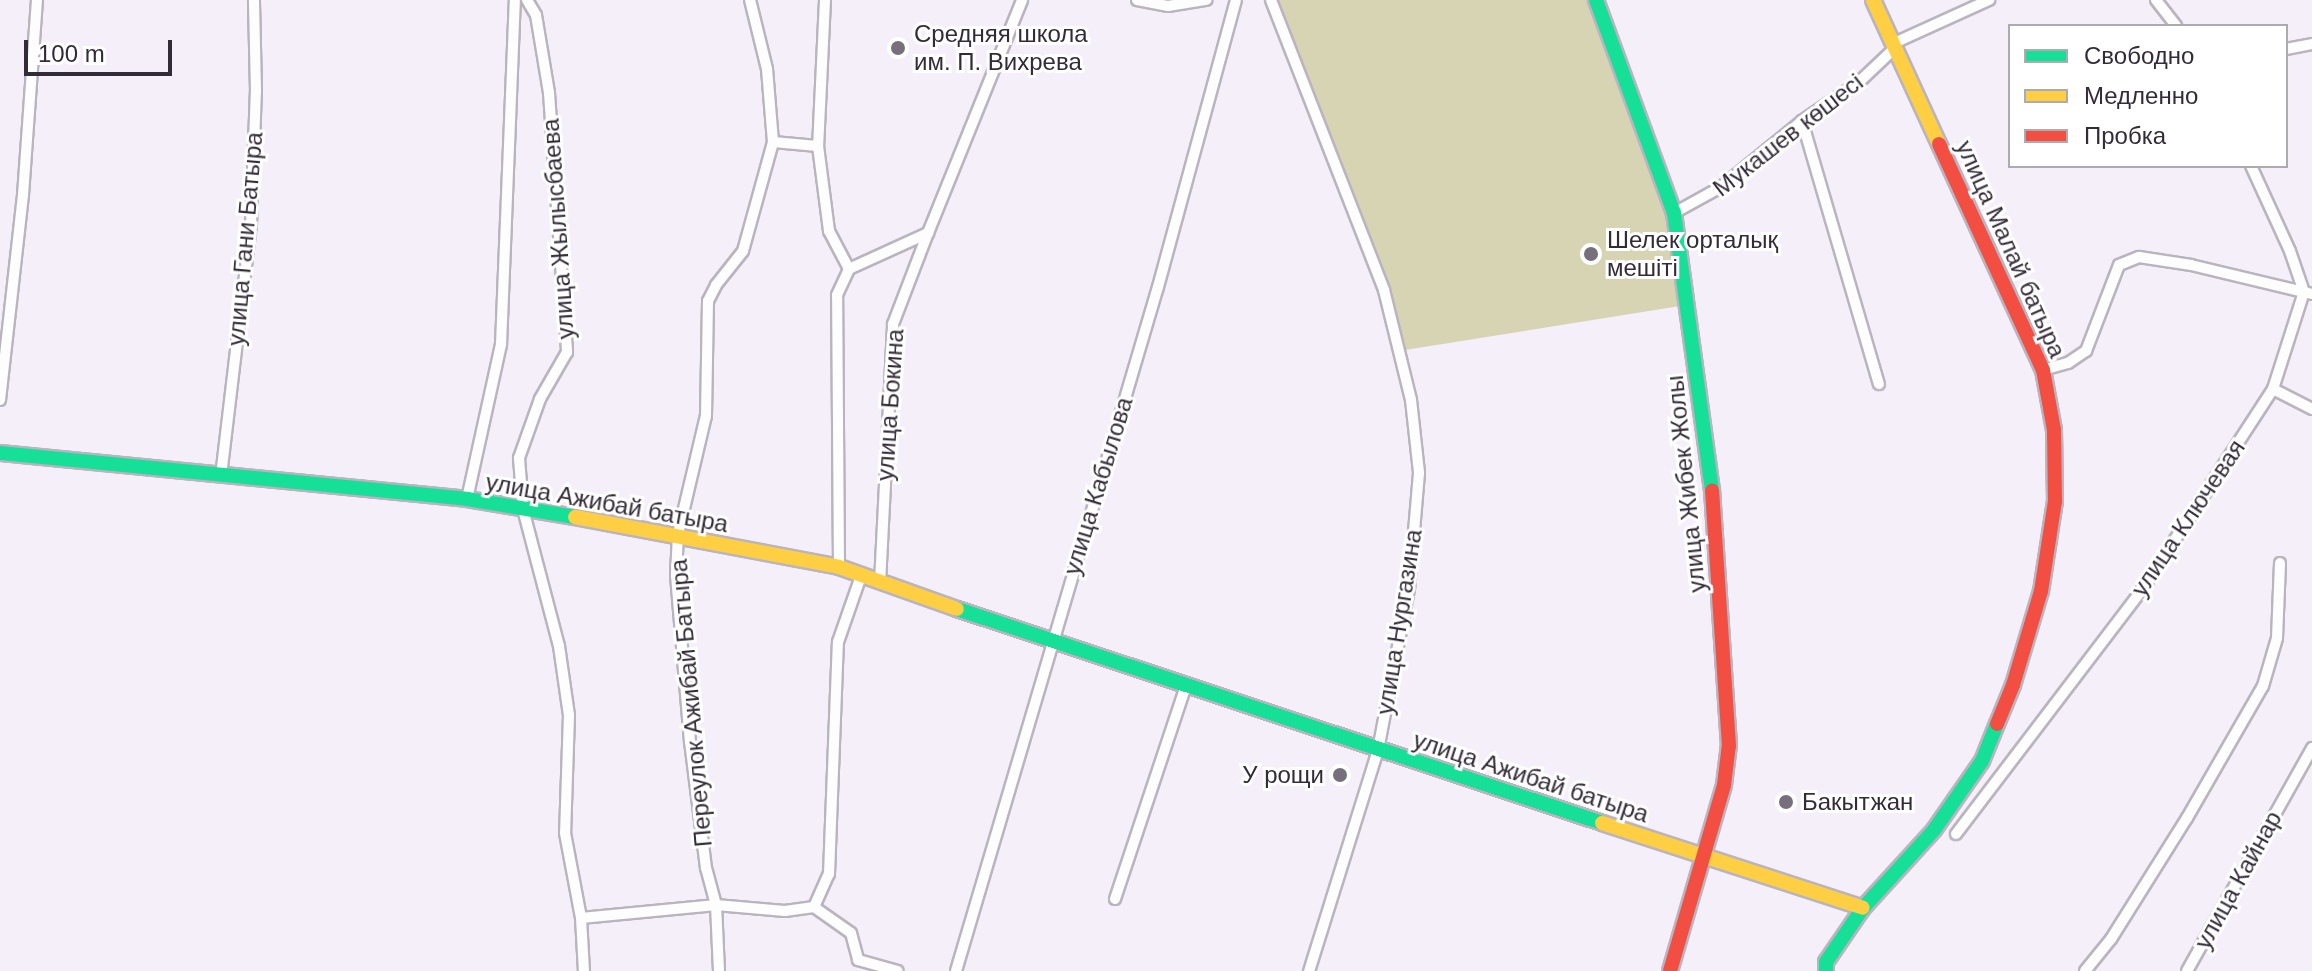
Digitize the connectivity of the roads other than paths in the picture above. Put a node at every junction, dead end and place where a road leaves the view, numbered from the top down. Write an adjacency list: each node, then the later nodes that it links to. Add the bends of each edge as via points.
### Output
1 (37, 0): 31 (street, via 23,195)
2 (254, 0): 34 (street, улица Гани Батыра, via 251,225)
3 (515, 0): 35 (street, улица Жылысбаева, via 501,345)
4 (527, 0): 36 (street, улица Жылысбаева, via 536,15 549,93 567,352 540,399 519,458)
5 (750, 0): 21 (street, via 767,69)
6 (825, 0): 22 (street)
7 (1022, 0): 25 (street, улица Бокина)
8 (1137, 0): 9 (street, via 1168,6)
9 (1207, 0)
10 (1236, 0): 42 (street, улица Кабылова, via 1158,287)
11 (1271, 0): 45 (street, улица Нургазина, via 1384,290 1411,400 1419,473 1409,589)
12 (1596, 0): 24 (street, улица Жибек Жолы)
13 (1873, 0): 18 (street, улица Малай батыра)
14 (1989, 0): 18 (street, Мукашев көшесі)
15 (2156, 0): 16 (street)
16 (2174, 24)
17 (2312, 44): 19 (street)
18 (1893, 46): 20 (street, Мукашев көшесі, via 1858,83); 28 (street, улица Малай батыра)
19 (2288, 49)
20 (1802, 121): 24 (street, Мукашев көшесі, via 1721,187); 29 (street)
21 (773, 142): 22 (street); 37 (street, Переулок Ажибай Батыра, via 740,256 708,301 706,416)
22 (818, 146): 26 (street, via 829,231)
23 (2252, 168): 27 (street)
24 (1674, 213): 47 (street, улица Жибек Жолы, via 1716,520 1729,746)
25 (928, 233): 26 (street); 41 (street, улица Бокина, via 893,324)
26 (849, 269): 39 (street, улица Бокина, via 837,295 834,338)
27 (2308, 293): 28 (street, via 2139,257 2119,265 2086,351); 30 (street, улица Ключевая)
28 (2043, 370): 51 (street, улица Малай батыра, via 2054,430 2055,501 2041,591 2013,685 1982,761 1934,830)
29 (1879, 384)
30 (2273, 389): 32 (street); 46 (street, улица Ключевая, via 2142,590)
31 (0, 400)
32 (2312, 409)
33 (0, 453): 34 (street, улица Ажибай батыра)
34 (221, 476): 35 (street, улица Ажибай батыра)
35 (467, 499): 36 (street, улица Ажибай батыра)
36 (523, 509): 37 (street, улица Ажибай батыра); 52 (street, улица Жылысбаева, via 561,660 569,715 565,833)
37 (678, 534): 39 (street, улица Ажибай батыра, via 692,541); 49 (street, Переулок Ажибай Батыра, via 676,575 690,742 706,868)
38 (2280, 563): 60 (street, via 2277,638 2263,686 2187,818)
39 (839, 567): 40 (street, улица Ажибай батыра)
40 (861, 576): 41 (street, улица Ажибай батыра); 50 (street, via 838,642 829,874)
41 (880, 583): 42 (street, улица Ажибай батыра)
42 (1051, 642): 43 (street, улица Ажибай батыра); 56 (street, улица Кабылова)
43 (1186, 686): 45 (street, улица Ажибай батыра); 48 (street)
44 (2312, 748): 61 (street, улица Кайнар)
45 (1378, 750): 47 (street, улица Ажибай батыра); 57 (street, улица Нургазина)
46 (1956, 834)
47 (1705, 857): 51 (street, улица Ажибай батыра); 58 (street, улица Жибек Жолы)
48 (1115, 899)
49 (716, 905): 50 (street, via 785,911); 52 (street); 54 (street, Переулок Ажибай Батыра)
50 (814, 907): 55 (street, via 851,933 858,960)
51 (1863, 908): 59 (street, via 1826,962)
52 (581, 918): 53 (street, улица Жылысбаева)
53 (584, 971)
54 (719, 971)
55 (898, 971)
56 (956, 971)
57 (1309, 971)
58 (1670, 971)
59 (1826, 971)
60 (2085, 971)
61 (2187, 971)

